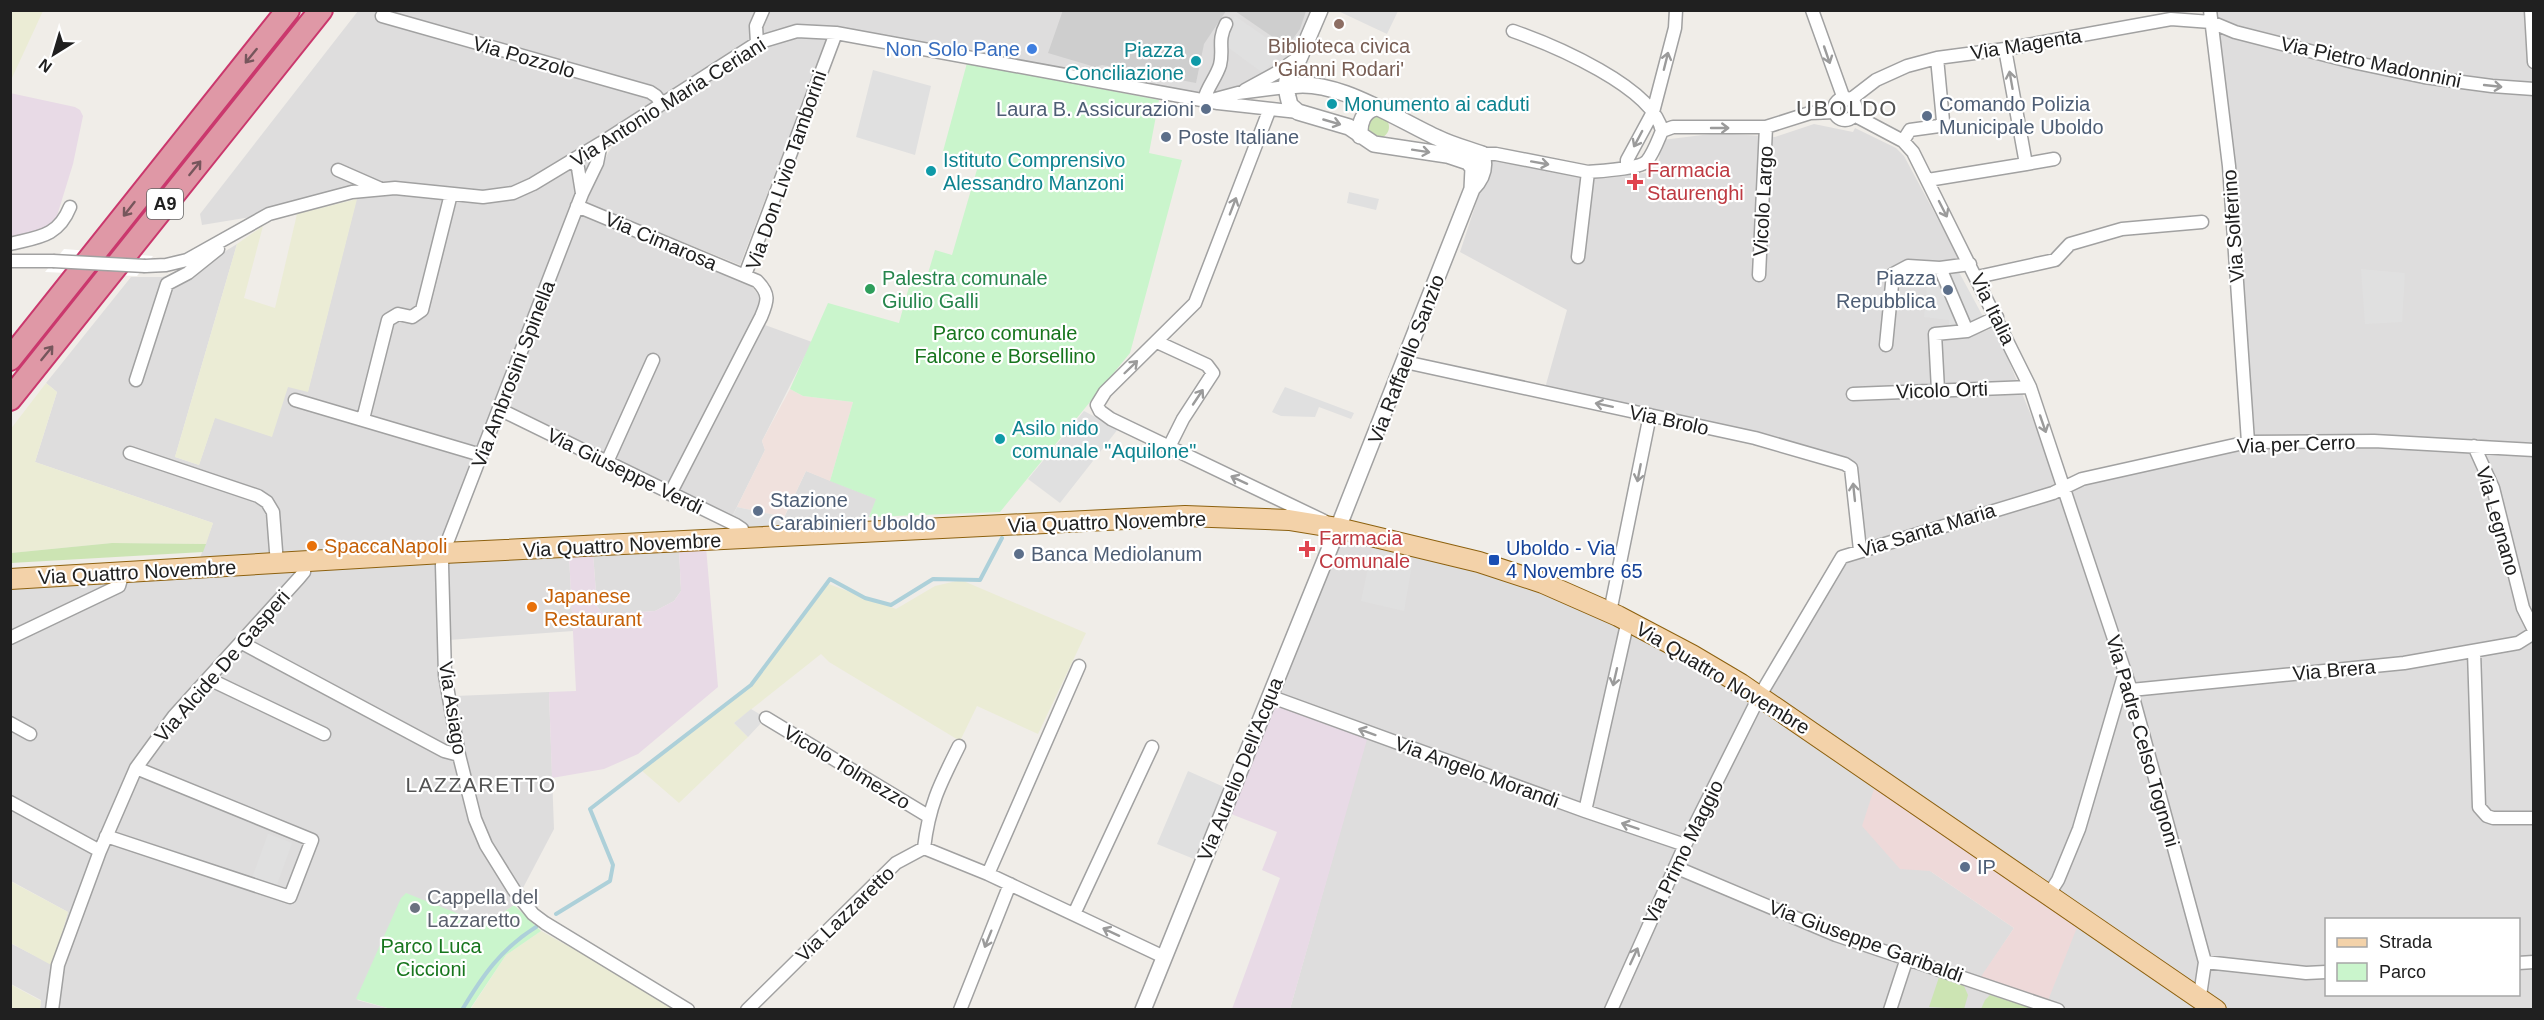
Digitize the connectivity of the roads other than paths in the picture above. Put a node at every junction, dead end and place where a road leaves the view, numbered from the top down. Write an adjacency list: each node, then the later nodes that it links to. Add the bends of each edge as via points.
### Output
1 (288, 10): 66 (highway, A9, one-way to 66)
2 (321, 10): 73 (highway, A9, one-way to 2)
3 (763, 10): 13 (street, via 756,26)
4 (1320, 10): 17 (street)
5 (1676, 10): 28 (street, one-way to 5)
6 (1812, 10): 22 (street, one-way to 22)
7 (2530, 10): 16 (street)
8 (382, 16): 24 (street, Via Pozzolo, via 650,92)
9 (2210, 16): 14 (street, Via Magenta, via 2171,19); 20 (street, Via Pietro Madonnini, one-way to 20, via 2235,32 2368,65 2470,83); 78 (street, Via Solferino, via 2229,166)
10 (1226, 24): 23 (street, via 1219,40 1220,64)
11 (1513, 31): 28 (street, via 1549,44 1602,72)
12 (836, 33): 13 (street, Via Antonio Maria Ceriani, via 797,32); 23 (street, Via Antonio Maria Ceriani); 59 (street, Via Don Livio Tamborini)
13 (757, 43): 24 (street, Via Antonio Maria Ceriani)
14 (2005, 49): 15 (street, Via Magenta); 42 (street, one-way to 14)
15 (1937, 58): 22 (street, Via Magenta, via 1876,80); 35 (street, via 1943,121 1939,126 1910,130)
16 (2534, 62)
17 (1294, 63): 18 (street); 19 (street); 21 (street)
18 (1317, 84): 19 (street); 25 (street)
19 (1286, 87): 21 (street); 27 (street, via 1290,105)
20 (2534, 89)
21 (1238, 93): 23 (street)
22 (1847, 99): 29 (street, via 1836,105); 30 (street, via 1855,105)
23 (1208, 100): 26 (street, Via Antonio Maria Ceriani)
24 (662, 104): 36 (street, Via Antonio Maria Ceriani)
25 (1376, 108): 31 (street); 34 (street, via 1365,115)
26 (1269, 111): 27 (street, Via Antonio Maria Ceriani); 64 (street, one-way to 26, via 1198,298)
27 (1298, 112): 34 (street, one-way to 34, via 1349,127)
28 (1653, 112): 33 (street); 43 (street, one-way to 43)
29 (1835, 112): 30 (street, via 1842,119); 32 (street, via 1810,113)
30 (1854, 115): 35 (street)
31 (1393, 117): 37 (street, via 1393,134); 38 (street)
32 (1766, 127): 33 (street, one-way to 32, via 1673,127); 60 (street, Vicolo Largo)
33 (1662, 131): 43 (street, via 1646,162)
34 (1360, 136): 37 (street)
35 (1903, 141): 46 (street, Via Italia)
36 (601, 143): 41 (street, Via Antonio Maria Ceriani); 50 (street, Via Ambrosini Spinella, via 597,163)
37 (1380, 145): 39 (street, one-way to 39)
38 (1482, 154): 39 (street); 45 (street, one-way to 45); 48 (street, Via Raffaello Sanzio, via 1483,170)
39 (1459, 158): 48 (street, via 1471,164)
40 (2054, 159): 42 (street)
41 (573, 160): 49 (street, Via Antonio Maria Ceriani, via 513,193 491,197); 50 (street, via 578,168)
42 (2026, 164): 46 (street)
43 (1627, 167): 45 (street)
44 (338, 170): 47 (street)
45 (1588, 172): 55 (street)
46 (1928, 180): 57 (street, Via Italia, one-way to 57)
47 (381, 188): 49 (street, Via Antonio Maria Ceriani); 53 (street, Via Antonio Maria Ceriani, via 283,209)
48 (1472, 189): 68 (street, Via Raffaello Sanzio)
49 (451, 194): 77 (street, via 422,310 412,317 398,314 388,320)
50 (579, 200): 59 (street, Via Cimarosa); 75 (street, Via Ambrosini Spinella)
51 (70, 207): 54 (street, via 49,234)
52 (2202, 222): 61 (street, via 2122,229 2070,244 2055,260)
53 (228, 237): 56 (street, Via Antonio Maria Ceriani, bridge, via 187,260 166,266); 69 (street, Via Antonio Maria Ceriani, via 210,257 167,284)
54 (10, 244)
55 (1578, 257)
56 (10, 261)
57 (1970, 264): 58 (street); 61 (street, Via Italia)
58 (1940, 268): 63 (street); 65 (street, via 1908,266 1893,274)
59 (745, 275): 86 (street, Via Don Livio Tamborini, via 764,288 767,303)
60 (1759, 275)
61 (1977, 277): 62 (street, Via Italia)
62 (1998, 317): 63 (street); 70 (street, Via Italia)
63 (1967, 332): 71 (street, via 1935,334)
64 (1157, 342): 80 (street, one-way to 64, via 1213,373 1207,365); 80 (street, one-way to 64, via 1112,419 1097,405)
65 (1886, 345)
66 (10, 359)
67 (653, 360): 84 (street)
68 (1405, 362): 76 (street, Via Brolo, one-way to 68); 88 (street, Via Raffaello Sanzio)
69 (136, 380)
70 (2030, 387): 71 (street, Vicolo Orti); 85 (street, Via Italia, one-way to 85)
71 (1938, 390): 72 (street, Vicolo Orti)
72 (1853, 394)
73 (10, 399)
74 (295, 399): 77 (street)
75 (499, 409): 83 (street, Via Ambrosini Spinella); 84 (street, Via Giuseppe Verdi)
76 (1650, 415): 90 (street, Via Brolo, one-way to 76, via 1851,468 1845,464 1755,438); 96 (street, one-way to 96)
77 (363, 420): 83 (street)
78 (2248, 442): 79 (street, Via per Cerro, via 2374,441); 85 (street, Via per Cerro)
79 (2475, 446): 81 (street, Via per Cerro); 97 (street, Via Legnano, via 2493,489 2523,608)
80 (1169, 447): 87 (street, one-way to 80)
81 (2534, 450)
82 (130, 453): 93 (street, via 267,502 273,512)
83 (481, 454): 91 (street, Via Ambrosini Spinella)
84 (607, 462): 86 (street, Via Giuseppe Verdi)
85 (2064, 486): 90 (street, Via Santa Maria, via 2053,493); 102 (street, Via Padre Celso Tognoni)
86 (670, 494): 89 (street, Via Giuseppe Verdi, via 736,525 742,529)
87 (1291, 512): 88 (main road, Via Quattro Novembre); 89 (main road, Via Quattro Novembre)
88 (1338, 528): 96 (main road, Via Quattro Novembre, via 1479,562 1543,583); 105 (street, Via Aurelio Dell'Acqua)
89 (744, 539): 91 (main road, Via Quattro Novembre)
90 (1860, 550): 106 (street, Via Santa Maria, via 1842,557)
91 (443, 553): 92 (main road, Via Quattro Novembre); 113 (street, Via Asiago, via 442,639)
92 (305, 562): 93 (main road, Via Quattro Novembre); 99 (street, Via Alcide De Gasperi, via 304,572)
93 (277, 564): 94 (main road, Via Quattro Novembre)
94 (123, 572): 95 (main road, Via Quattro Novembre); 98 (street, via 119,586)
95 (10, 579)
96 (1619, 616): 106 (main road, Via Quattro Novembre); 116 (street, one-way to 116)
97 (2534, 632): 100 (street, Via Brera, via 2518,643)
98 (10, 638)
99 (242, 643): 103 (street, Via Alcide De Gasperi); 113 (street, via 444,751)
100 (2475, 651): 104 (street, Via Brera, via 2404,663); 118 (street, via 2479,807 2493,818)
101 (1079, 666): 124 (street)
102 (2125, 672): 104 (street, Via Padre Celso Tognoni); 126 (street, via 2079,829)
103 (209, 679): 110 (street); 114 (street, Via Alcide De Gasperi)
104 (2131, 690): 130 (street, Via Padre Celso Tognoni)
105 (1269, 696): 116 (street, Via Angelo Morandi, one-way to 105); 128 (street, Via Aurelio Dell'Acqua)
106 (1759, 697): 120 (street, Via Primo Maggio); 126 (main road, Via Quattro Novembre)
107 (766, 718): 117 (street, Vicolo Tolmezzo)
108 (10, 723): 109 (street)
109 (30, 734)
110 (324, 735)
111 (959, 746): 117 (street)
112 (1152, 747): 127 (street)
113 (459, 754): 135 (street, Via Asiago, via 475,819 486,845 533,914)
114 (136, 768): 119 (street, Via Alcide De Gasperi); 119 (street, via 312,840 290,897)
115 (10, 802): 122 (street)
116 (1585, 811): 120 (street, Via Angelo Morandi, one-way to 116)
117 (928, 816): 121 (street)
118 (2534, 818)
119 (106, 836): 122 (street, Via Alcide De Gasperi)
120 (1685, 845): 123 (street, Via Primo Maggio)
121 (924, 848): 124 (street); 136 (street, Via Lazzaretto, via 896,863)
122 (99, 851): 134 (street, Via Alcide De Gasperi, via 58,965)
123 (1675, 867): 129 (street, Via Giuseppe Garibaldi, via 1836,935); 138 (street, Via Primo Maggio, one-way to 123)
124 (988, 874): 125 (street)
125 (1010, 884): 127 (street); 137 (street, one-way to 137)
126 (2049, 894): 132 (main road, Via Quattro Novembre)
127 (1074, 914): 128 (street, one-way to 127)
128 (1164, 957): 133 (street, Via Aurelio Dell'Acqua)
129 (1907, 958): 139 (street); 140 (street, Via Giuseppe Garibaldi)
130 (2205, 962): 131 (street); 132 (street, Via Padre Celso Tognoni)
131 (2325, 972)
132 (2199, 1004): 141 (main road, Via Quattro Novembre)
133 (1146, 1009)
134 (52, 1010)
135 (688, 1010)
136 (747, 1010)
137 (960, 1010)
138 (1611, 1010)
139 (1890, 1010)
140 (2058, 1010)
141 (2216, 1010)

